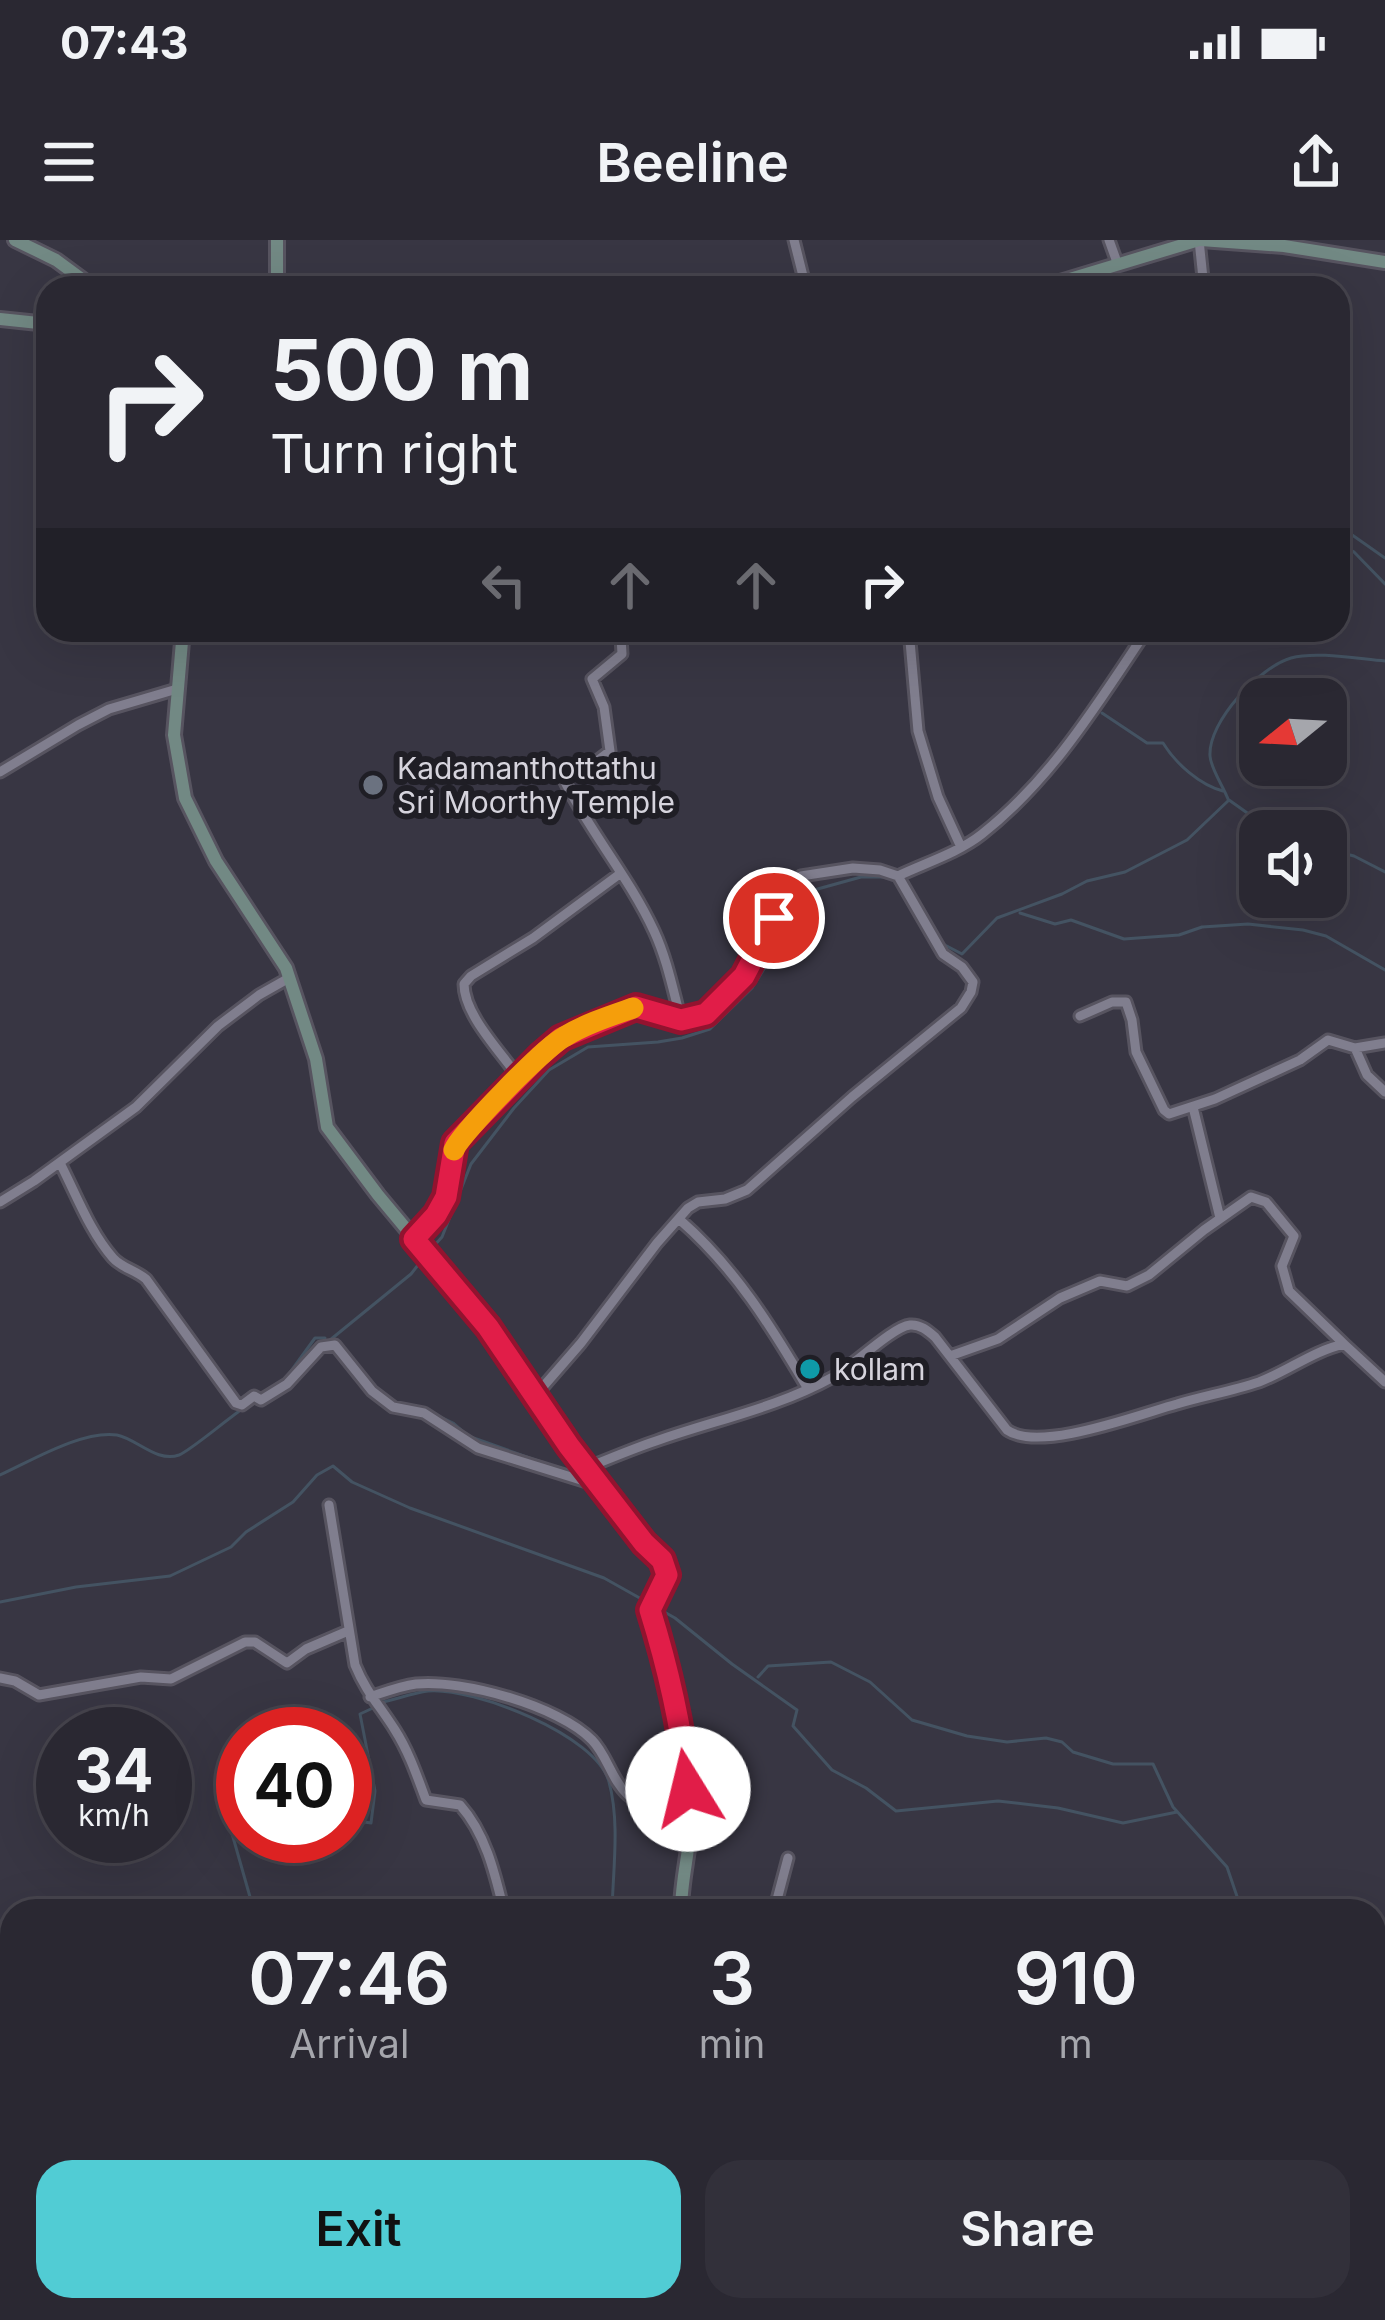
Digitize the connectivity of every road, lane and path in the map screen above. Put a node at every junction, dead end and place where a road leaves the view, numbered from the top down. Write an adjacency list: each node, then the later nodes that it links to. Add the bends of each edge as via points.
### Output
1 (15, 240): 8 (street)
2 (277, 240): 9 (street)
3 (794, 240): 10 (street)
4 (1109, 240): 7 (street)
5 (1200, 240): 6 (street); 7 (street); 12 (street)
6 (1385, 262)
7 (1118, 265): 11 (street)
8 (78, 276)
9 (277, 276)
10 (803, 276)
11 (1081, 276)
12 (1203, 276)
13 (0, 319): 14 (street)
14 (36, 323)
15 (182, 642): 19 (street)
16 (621, 642): 22 (street, via 622,654 592,679 610,751 563,778)
17 (910, 642): 21 (street, via 918,730)
18 (1140, 642): 21 (street, via 1038,782)
19 (177, 689): 20 (street, via 78,724); 24 (street, via 174,735 185,798)
20 (0, 772)
21 (961, 847): 23 (street)
22 (621, 873): 26 (street, via 654,932); 29 (street, via 464,984 469,1010)
23 (898, 876): 26 (street, via 853,868 801,876 744,976 706,1014); 35 (street, via 943,954 973,982 961,1008 746,1190 698,1202)
24 (289, 978): 32 (street, via 218,1026 136,1107); 36 (street, via 316,1059 327,1127)
25 (1080, 1016): 31 (street, via 1126,1002 1136,1052 1164,1110)
26 (681, 1020): 29 (street, via 636,1007 561,1038)
27 (1385, 1043): 28 (street)
28 (1355, 1048): 30 (street, via 1366,1075); 31 (street, via 1328,1040)
29 (519, 1078): 36 (street, via 455,1143 446,1197)
30 (1385, 1092)
31 (1193, 1106): 34 (street)
32 (60, 1163): 33 (street); 43 (street, via 103,1245 146,1279 238,1405 287,1384 321,1347 335,1345 393,1407 424,1413 495,1454)
33 (0, 1202)
34 (1220, 1218): 37 (street, via 1251,1197 1266,1202 1294,1236 1282,1266 1289,1292); 38 (street, via 1149,1275 1126,1286 1100,1281 998,1339)
35 (680, 1220): 40 (street, via 737,1279); 41 (street)
36 (414, 1239): 41 (street)
37 (1344, 1344): 38 (street, via 1260,1381 1097,1429 1033,1438 1006,1430); 39 (street)
38 (950, 1356): 40 (street, via 911,1325)
39 (1385, 1382)
40 (808, 1390): 42 (street)
41 (535, 1396): 42 (street)
42 (586, 1468): 43 (street)
43 (600, 1486): 48 (street, via 667,1575 650,1610)
44 (328, 1505): 45 (street)
45 (348, 1631): 46 (street, via 287,1663 245,1642 171,1679 39,1695); 47 (street)
46 (0, 1678)
47 (370, 1697): 48 (street, via 445,1684 537,1707 594,1742 635,1800); 50 (street, via 396,1731 426,1800 460,1804 472,1819)
48 (691, 1814): 51 (street)
49 (788, 1858): 52 (street)
50 (501, 1899)
51 (682, 1899)
52 (777, 1899)

